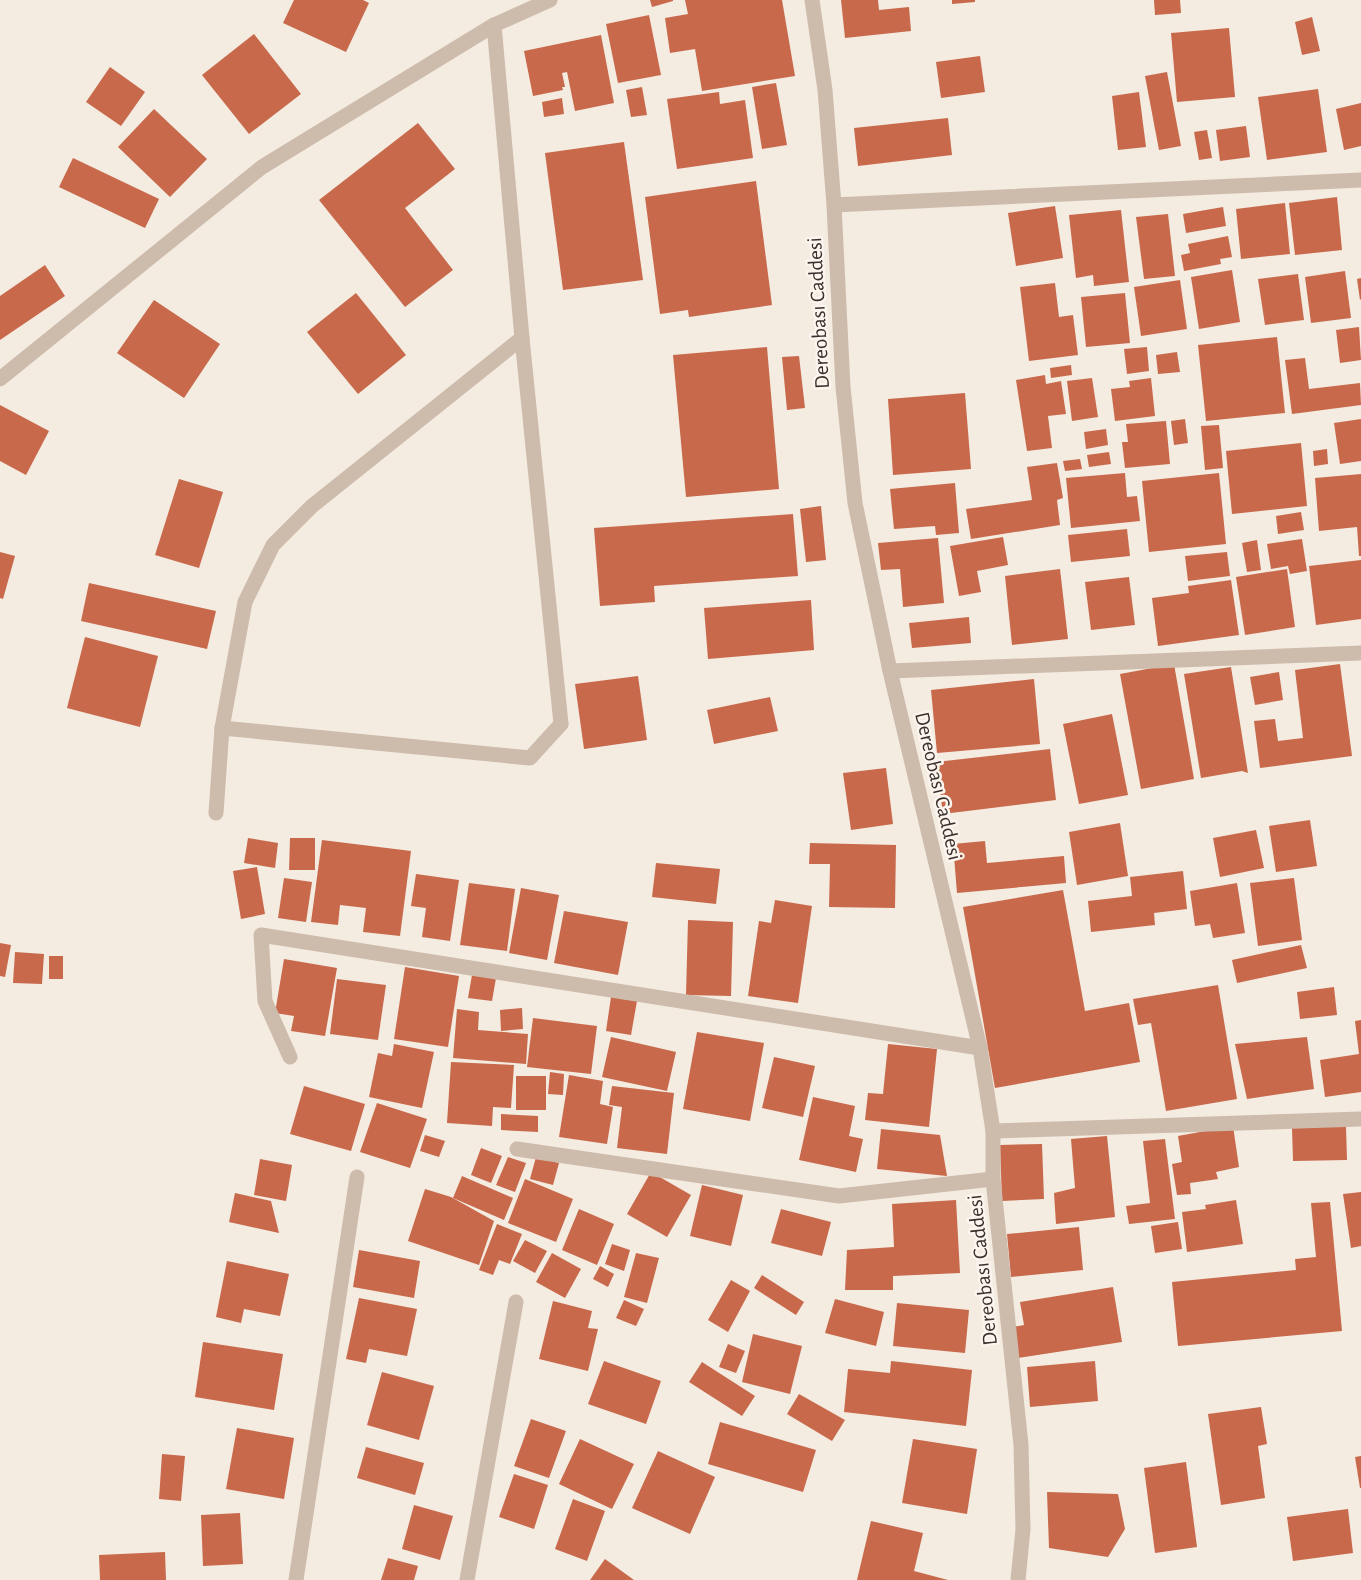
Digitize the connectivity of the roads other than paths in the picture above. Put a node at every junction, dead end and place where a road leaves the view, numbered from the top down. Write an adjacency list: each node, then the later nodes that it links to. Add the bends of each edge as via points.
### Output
1 (550, 0): 3 (street)
2 (812, 0): 5 (street, Dereobası Caddesi, via 825,90)
3 (495, 25): 6 (street); 7 (street, via 262,167)
4 (1361, 180): 5 (street)
5 (834, 205): 9 (street, Dereobası Caddesi, via 843,387 855,503)
6 (522, 338): 10 (street, via 312,506 273,546 245,602); 10 (street, via 561,724 530,758)
7 (0, 379)
8 (1361, 653): 9 (street)
9 (890, 671): 12 (street, Dereobası Caddesi)
10 (222, 728): 11 (street)
11 (216, 813)
12 (980, 1048): 13 (street, via 261,935 265,1001); 15 (street, Dereobası Caddesi)
13 (291, 1057)
14 (1361, 1119): 15 (street)
15 (993, 1131): 18 (street, Dereobası Caddesi)
16 (517, 1149): 18 (street, via 839,1196)
17 (357, 1177): 20 (street)
18 (993, 1179): 22 (street, Dereobası Caddesi, via 1021,1445 1023,1529)
19 (516, 1302): 21 (street)
20 (296, 1580)
21 (467, 1580)
22 (1018, 1580)

